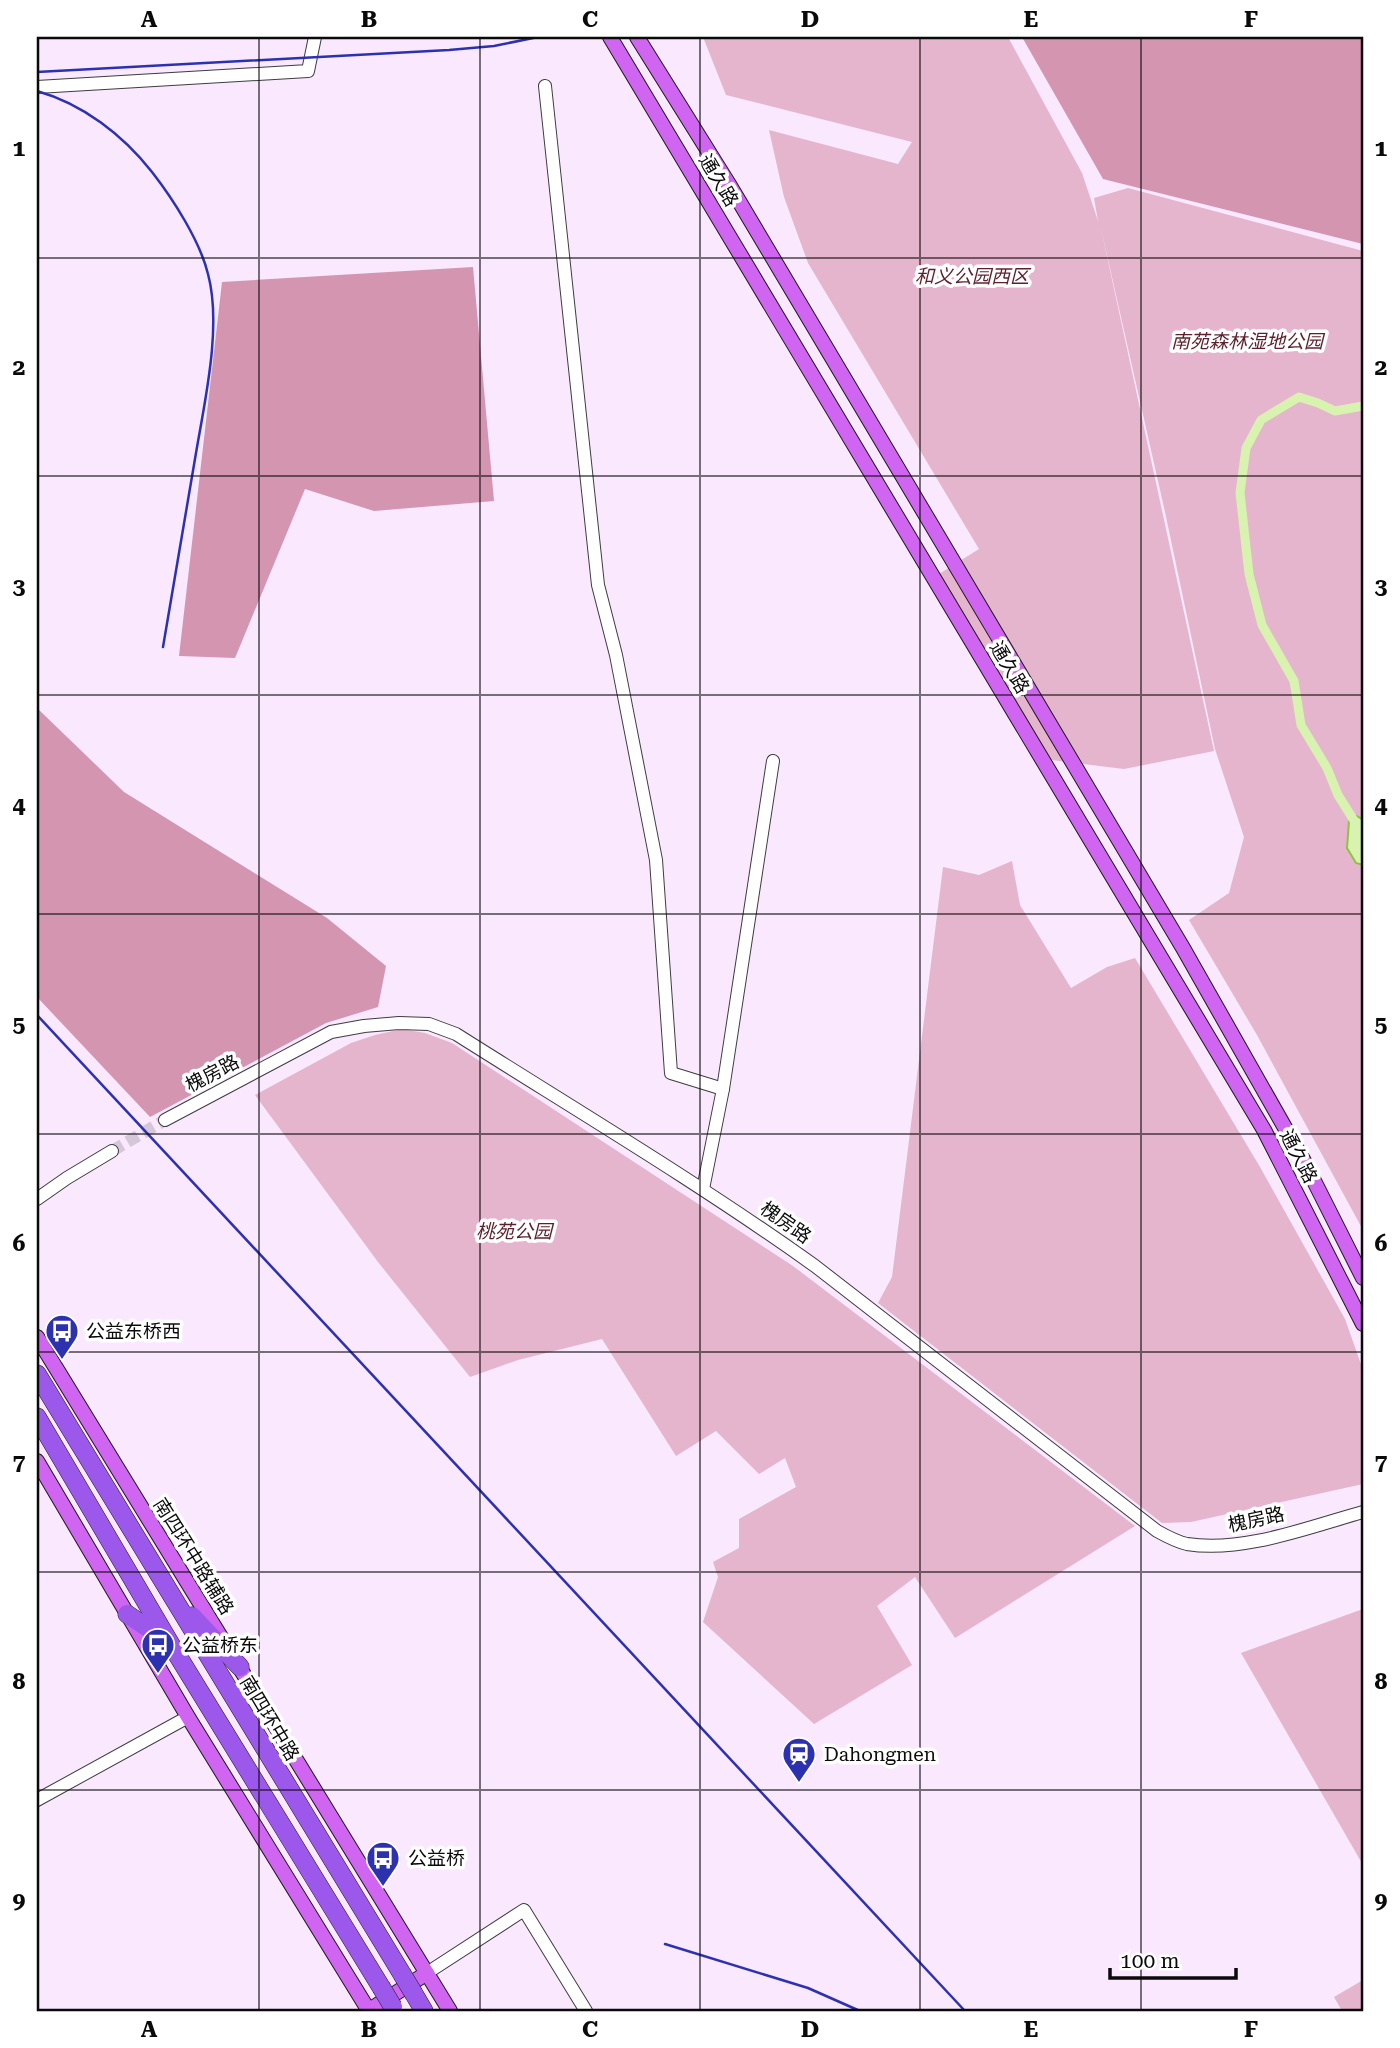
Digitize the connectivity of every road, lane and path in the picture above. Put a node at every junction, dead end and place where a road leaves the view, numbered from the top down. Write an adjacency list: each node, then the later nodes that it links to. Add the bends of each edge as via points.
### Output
1 (315, 37): 5 (street, via 309,71)
2 (610, 37): 13 (main road, 通久路, via 1264,1129)
3 (637, 37): 12 (main road, 通久路, via 1183,948 1305,1163)
4 (545, 86): 7 (street, via 598,584 656,860 671,1073)
5 (37, 87)
6 (773, 761): 7 (street)
7 (723, 1088): 10 (street)
8 (165, 1120): 10 (street, 槐房路, via 331,1032 385,1024 429,1024 456,1034)
9 (112, 1151): 11 (street)
10 (703, 1189): 18 (street, 槐房路, via 815,1266 1157,1531 1185,1543 1218,1546 1253,1542)
11 (37, 1199)
12 (1363, 1279)
13 (1363, 1325)
14 (37, 1337): 22 (main road, 南四环中路辅路)
15 (37, 1374): 19 (highway, 南四环中路)
16 (37, 1417): 21 (highway)
17 (37, 1461): 20 (main road)
18 (1363, 1513)
19 (168, 1591): 22 (highway); 28 (highway, 南四环中路, bridge)
20 (127, 1614): 21 (highway); 23 (main road)
21 (170, 1643): 26 (highway, bridge)
22 (240, 1667): 25 (main road, 南四环中路辅路)
23 (188, 1717): 24 (street); 27 (main road)
24 (37, 1800)
25 (427, 1973): 27 (main road); 29 (main road, 南四环中路辅路); 30 (street, via 524,1910)
26 (394, 2009)
27 (368, 2011)
28 (425, 2011)
29 (450, 2011)
30 (586, 2011)

